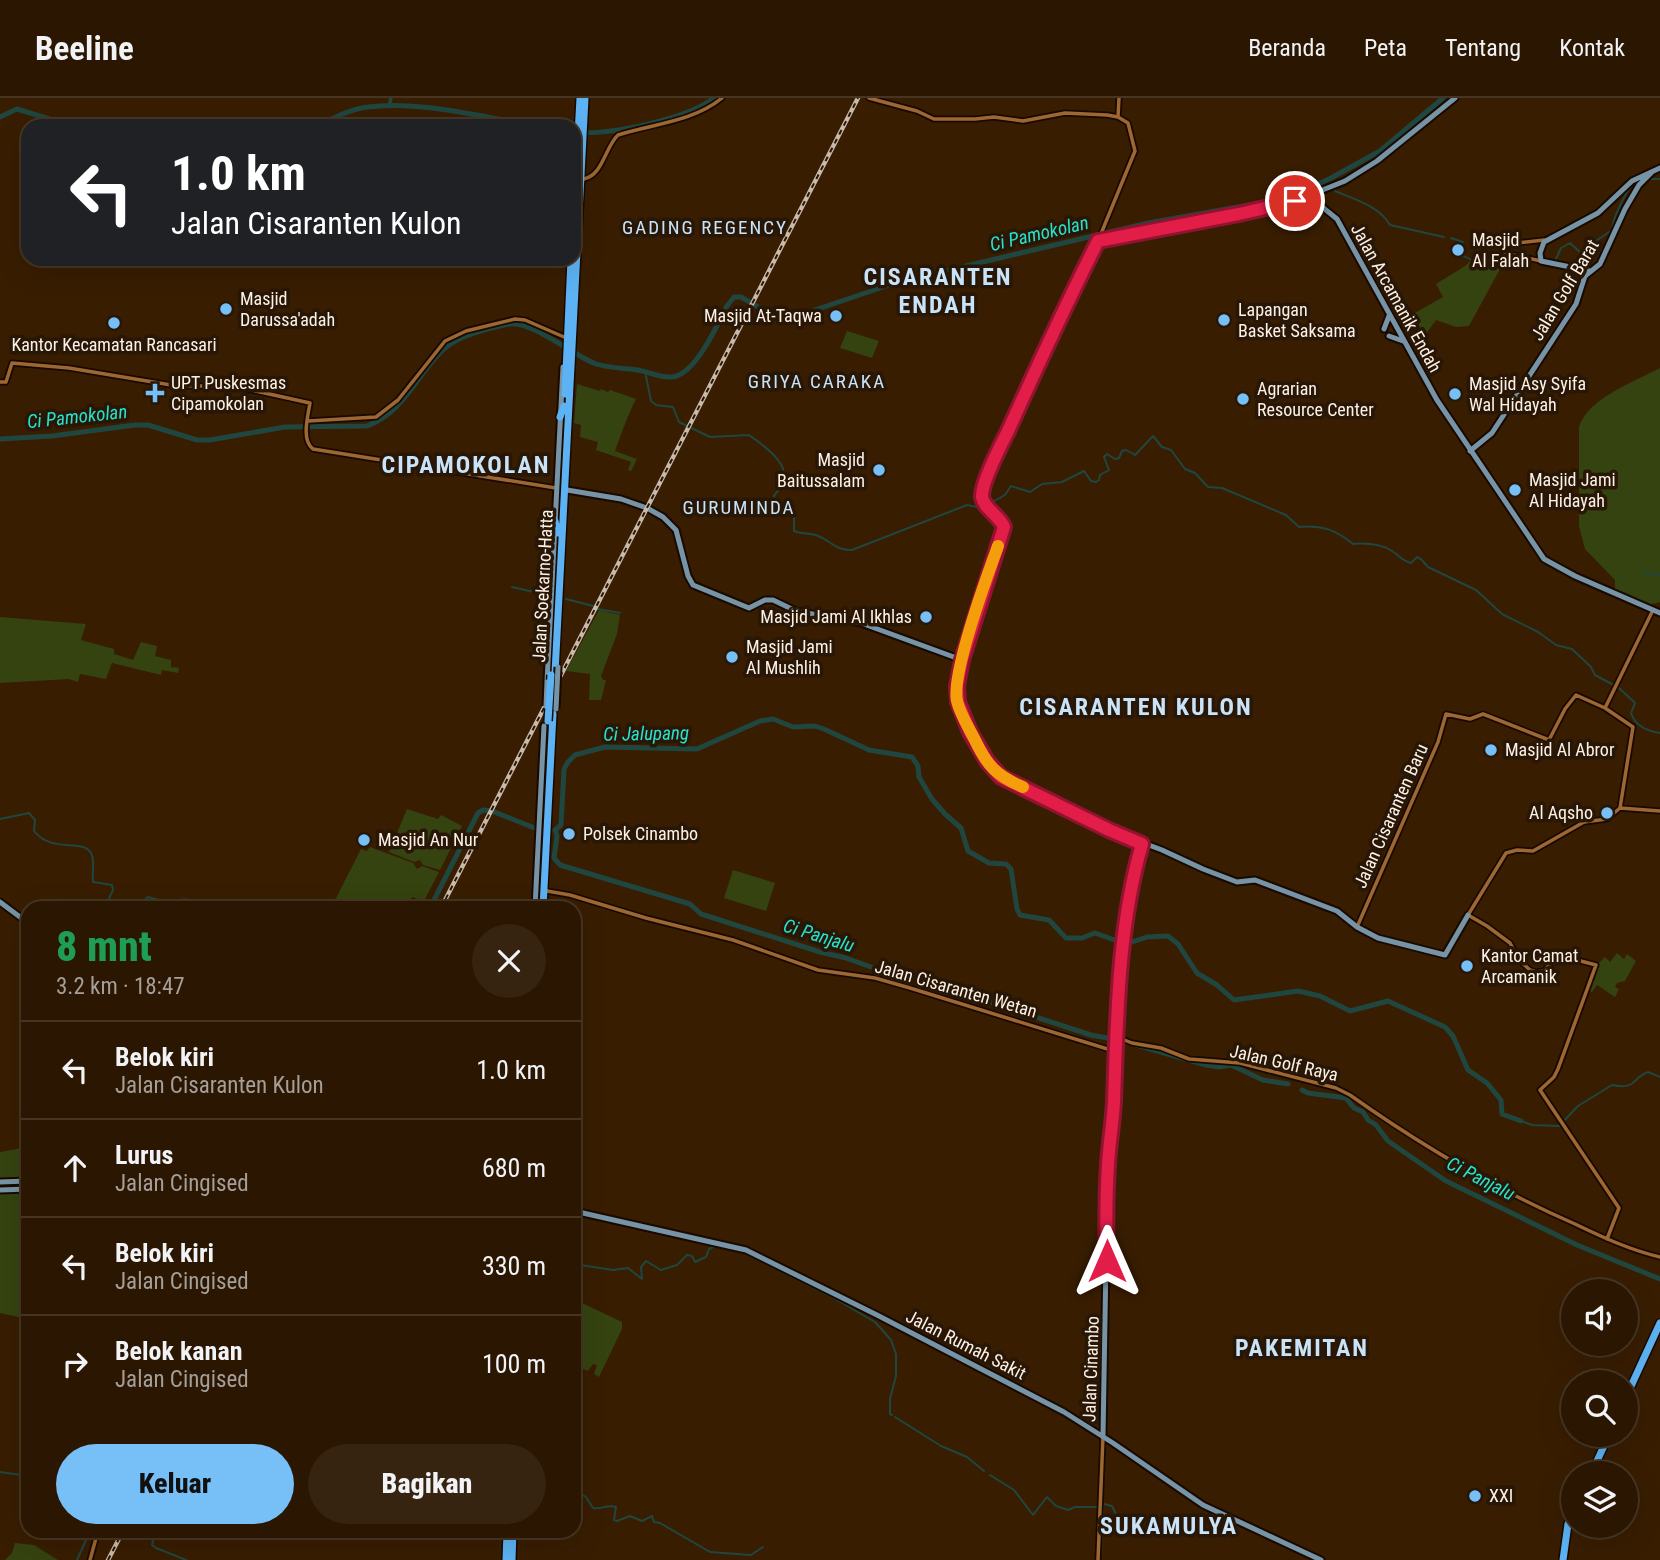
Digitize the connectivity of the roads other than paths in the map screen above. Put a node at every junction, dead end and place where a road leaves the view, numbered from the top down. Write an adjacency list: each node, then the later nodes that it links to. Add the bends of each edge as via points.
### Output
1 (722, 98): 12 (street, via 697,113 618,135 595,172)
2 (869, 98): 6 (street, via 933,119 1023,121 1065,113)
3 (1119, 98): 6 (street)
4 (1455, 98): 13 (main road, via 1377,161)
5 (583, 100): 7 (highway, Jalan Soekarno-Hatta); 8 (highway, Jalan Soekarno-Hatta)
6 (1118, 117): 15 (street, via 1129,125 1135,151)
7 (581, 122)
8 (581, 122)
9 (581, 144): 12 (main road, Jalan Soekarno-Hatta)
10 (1660, 168): 11 (main road)
11 (1644, 178): 16 (main road, via 1598,213); 22 (main road, Jalan Golf Barat, via 1622,213 1600,264)
12 (584, 179): 14 (main road, Jalan Soekarno-Hatta)
13 (1317, 192): 15 (main road, via 1266,209); 25 (main road, Jalan Arcamanik Endah, via 1317,202 1337,219)
14 (581, 212)
15 (1098, 240): 43 (main road, via 996,456 984,491 983,499 1003,529)
16 (1546, 240): 17 (main road); 17 (street, via 1507,244 1505,253)
17 (1541, 261): 21 (main road)
18 (571, 266): 29 (main road, Jalan Soekarno-Hatta)
19 (572, 266): 23 (highway, Jalan Soekarno-Hatta)
20 (576, 266): 23 (main road, Jalan Soekarno-Hatta)
21 (1579, 270): 22 (main road); 24 (main road)
22 (1590, 271): 24 (main road, Jalan Golf Barat)
23 (575, 278): 29 (highway, Jalan Soekarno-Hatta)
24 (1583, 280): 34 (main road, Jalan Golf Barat, via 1576,304 1492,433)
25 (1389, 315): 26 (main road); 28 (main road, Jalan Arcamanik Endah)
26 (1384, 329)
27 (1389, 336): 28 (main road)
28 (1403, 341): 34 (main road, Jalan Arcamanik Endah)
29 (569, 349): 31 (highway, Jalan Soekarno-Hatta); 32 (main road, Jalan Soekarno-Hatta); 33 (street, via 525,320 466,331 445,341 398,400 376,418); 36 (main road, Jalan Soekarno-Hatta); 42 (highway, Jalan Soekarno-Hatta)
30 (0, 382): 33 (street, via 6,383 12,363 177,386 233,386 310,403)
31 (564, 406): 32 (highway); 38 (highway, Jalan Soekarno-Hatta)
32 (560, 417): 35 (main road, Jalan Soekarno-Hatta)
33 (308, 422): 35 (street, via 307,444 313,449)
34 (1471, 451): 39 (main road, Jalan Arcamanik Endah, via 1547,562)
35 (556, 488): 37 (main road, Jalan Soekarno-Hatta)
36 (567, 490): 41 (main road, Jalan Soekarno-Hatta); 43 (main road, via 621,499 666,518 676,530 688,576 696,587 749,608 770,599 796,611 856,621)
37 (555, 521): 38 (highway); 44 (main road, Jalan Soekarno-Hatta)
38 (558, 533): 44 (highway, Jalan Soekarno-Hatta)
39 (1653, 610): 40 (main road, Jalan Arcamanik Endah); 45 (street)
40 (1660, 613)
41 (560, 632): 42 (highway); 44 (main road, Jalan Soekarno-Hatta)
42 (556, 640): 44 (highway, Jalan Soekarno-Hatta)
43 (962, 660): 51 (main road, via 958,702 995,773)
44 (553, 674): 46 (highway, Jalan Soekarno-Hatta, bridge); 46 (main road, Jalan Soekarno-Hatta, bridge)
45 (1605, 708): 47 (street, via 1633,727); 58 (street, Jalan Cisaranten Baru, via 1574,696 1551,739 1480,714 1470,719 1446,714)
46 (551, 718): 49 (highway, Jalan Soekarno-Hatta); 49 (main road, Jalan Soekarno-Hatta)
47 (1620, 808): 48 (street); 56 (street, via 1607,819 1584,822 1533,851 1506,853)
48 (1660, 811)
49 (544, 825): 50 (highway, Jalan Soekarno-Hatta)
50 (544, 836): 52 (main road, Jalan Soekarno-Hatta); 53 (highway, Jalan Soekarno-Hatta)
51 (1142, 844): 58 (main road, via 1237,882 1253,880 1337,911); 59 (main road, Jalan Cinambo, via 1122,940)
52 (547, 891): 54 (main road, Jalan Soekarno-Hatta); 60 (street, Jalan Cisaranten Wetan, via 733,940 818,970 875,978)
53 (541, 901)
54 (543, 901)
55 (0, 902): 57 (main road)
56 (1468, 915): 58 (main road, via 1445,956 1378,938); 65 (street, via 1500,934 1514,947 1520,961 1536,972 1544,971 1558,955 1596,965 1558,1069 1540,1090 1619,1208)
57 (21, 918)
58 (1357, 927)
59 (1115, 1039): 60 (main road, Jalan Cinambo); 65 (street, Jalan Golf Raya, via 1189,1059 1240,1063 1339,1089 1443,1157)
60 (1114, 1051): 69 (main road, Jalan Cinambo)
61 (21, 1181): 62 (main road)
62 (3, 1182): 63 (main road)
63 (4, 1190)
64 (581, 1213): 69 (main road, Jalan Rumah Sakit, via 746,1250)
65 (1606, 1239): 66 (street, Jalan Golf Raya)
66 (1660, 1257)
67 (1660, 1323): 68 (highway)
68 (1638, 1371)
69 (1103, 1436): 78 (street); 79 (main road, Jalan Rumah Sakit, via 1205,1506)
70 (95, 1538): 76 (street)
71 (506, 1538): 75 (highway)
72 (506, 1538): 75 (main road)
73 (514, 1538): 77 (highway)
74 (1566, 1538): 80 (highway)
75 (504, 1559)
76 (90, 1560)
77 (513, 1560)
78 (1098, 1560)
79 (1321, 1560)
80 (1563, 1560)

